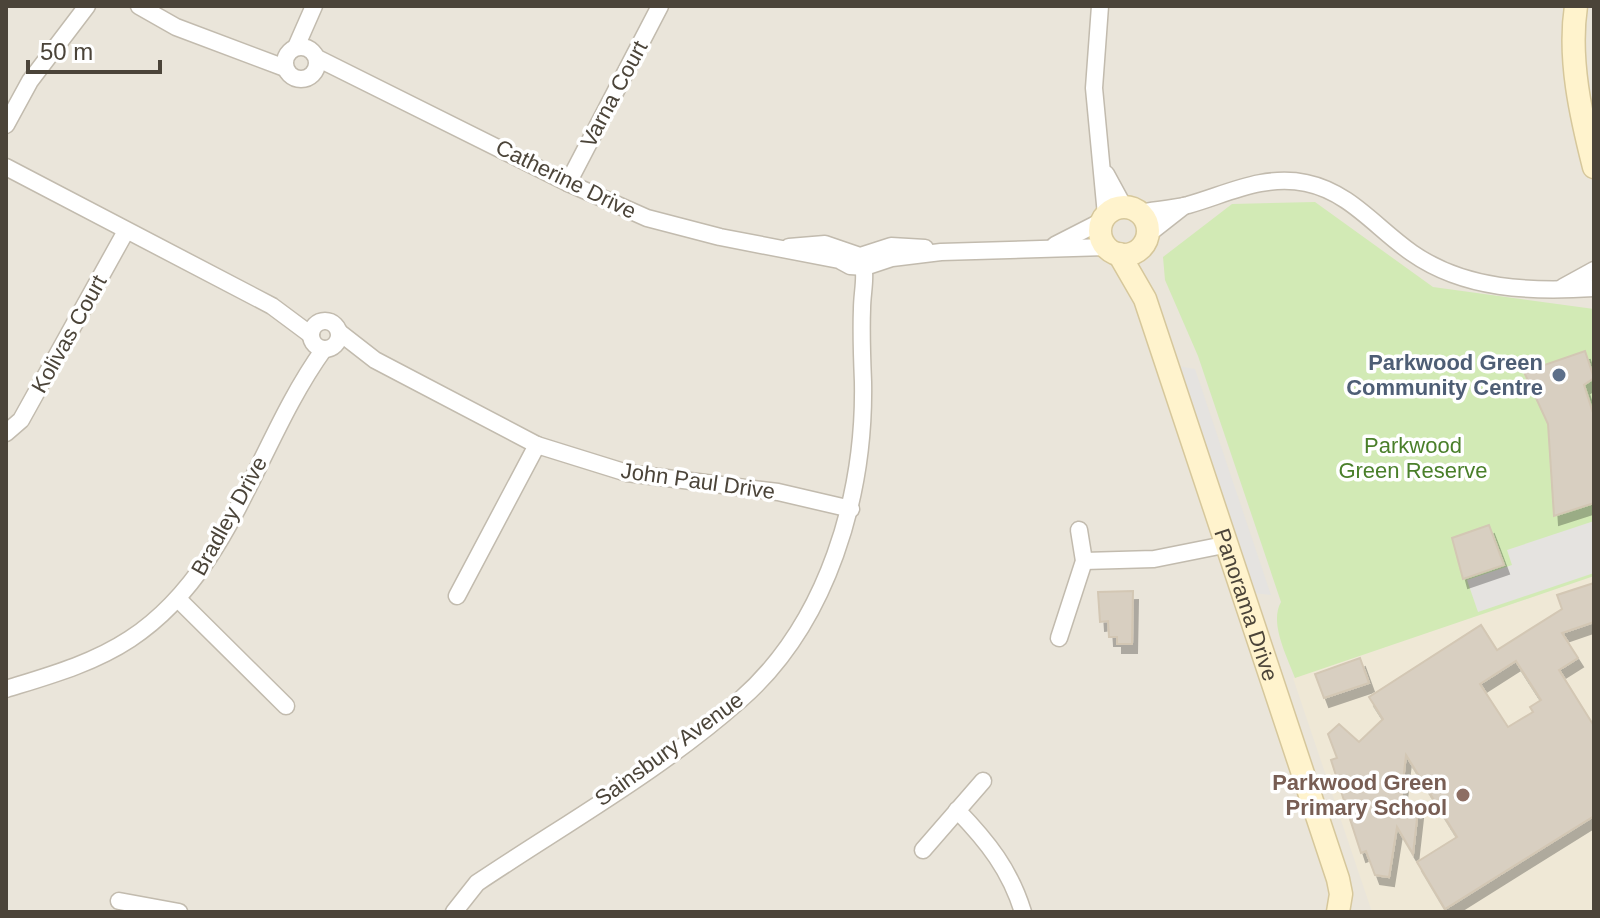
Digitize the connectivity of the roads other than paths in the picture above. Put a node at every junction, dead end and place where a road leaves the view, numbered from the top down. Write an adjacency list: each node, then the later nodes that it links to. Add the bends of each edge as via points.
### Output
1 (87, 6): 10 (street, via 30,81)
2 (139, 6): 7 (street, Catherine Drive)
3 (314, 6): 8 (street)
4 (660, 6): 13 (street, Varna Court)
5 (1100, 6): 15 (street, via 1094,88 1101,162)
6 (1576, 6): 12 (street, via 1579,101)
7 (231, 49): 8 (street, Catherine Drive); 9 (street, Catherine Drive)
8 (306, 56): 9 (street); 9 (street, Catherine Drive, via 301,80); 13 (street, Catherine Drive, via 407,100)
9 (285, 68)
10 (6, 125)
11 (6, 167): 16 (street, John Paul Drive)
12 (1594, 167)
13 (568, 183): 19 (street, Catherine Drive, via 647,218)
14 (1186, 205): 15 (street); 17 (street); 21 (street, via 1271,180 1304,182 1342,196 1414,254 1457,275 1497,286)
15 (1118, 214): 17 (street, via 1100,234); 17 (street, via 1147,227); 18 (street)
16 (126, 231): 23 (street, John Paul Drive); 28 (street, Kolivas Court, via 21,420)
17 (1128, 246): 18 (street); 32 (street, Panorama Drive)
18 (1050, 248): 19 (street, via 941,252)
19 (861, 264): 30 (street, Sainsbury Avenue, via 863,424)
20 (1594, 270): 21 (street)
21 (1562, 287): 22 (street)
22 (1594, 288)
23 (272, 306): 24 (street, John Paul Drive); 26 (street, John Paul Drive)
24 (321, 321): 25 (street); 26 (street, via 314,326)
25 (339, 332): 26 (street, via 337,341); 27 (street, John Paul Drive)
26 (319, 343): 27 (street, John Paul Drive); 35 (street, Bradley Drive, via 216,548)
27 (375, 360): 29 (street, John Paul Drive)
28 (6, 433)
29 (537, 445): 30 (street, John Paul Drive, via 627,473 778,492); 34 (street)
30 (851, 509): 44 (street, Sainsbury Avenue, via 822,588 780,655 742,699 670,754 477,883)
31 (1079, 530): 33 (street)
32 (1229, 544): 33 (street, via 1154,559); 46 (street, Panorama Drive, via 1338,879)
33 (1084, 561): 36 (street)
34 (457, 596)
35 (179, 600): 37 (street, Bradley Drive, via 130,639 90,661); 38 (street)
36 (1059, 638)
37 (6, 689)
38 (286, 706)
39 (983, 781): 40 (street)
40 (957, 810): 41 (street); 45 (street, via 991,846 1013,881)
41 (923, 850)
42 (119, 901): 43 (street)
43 (179, 912)
44 (454, 912)
45 (1023, 912)
46 (1338, 912)

